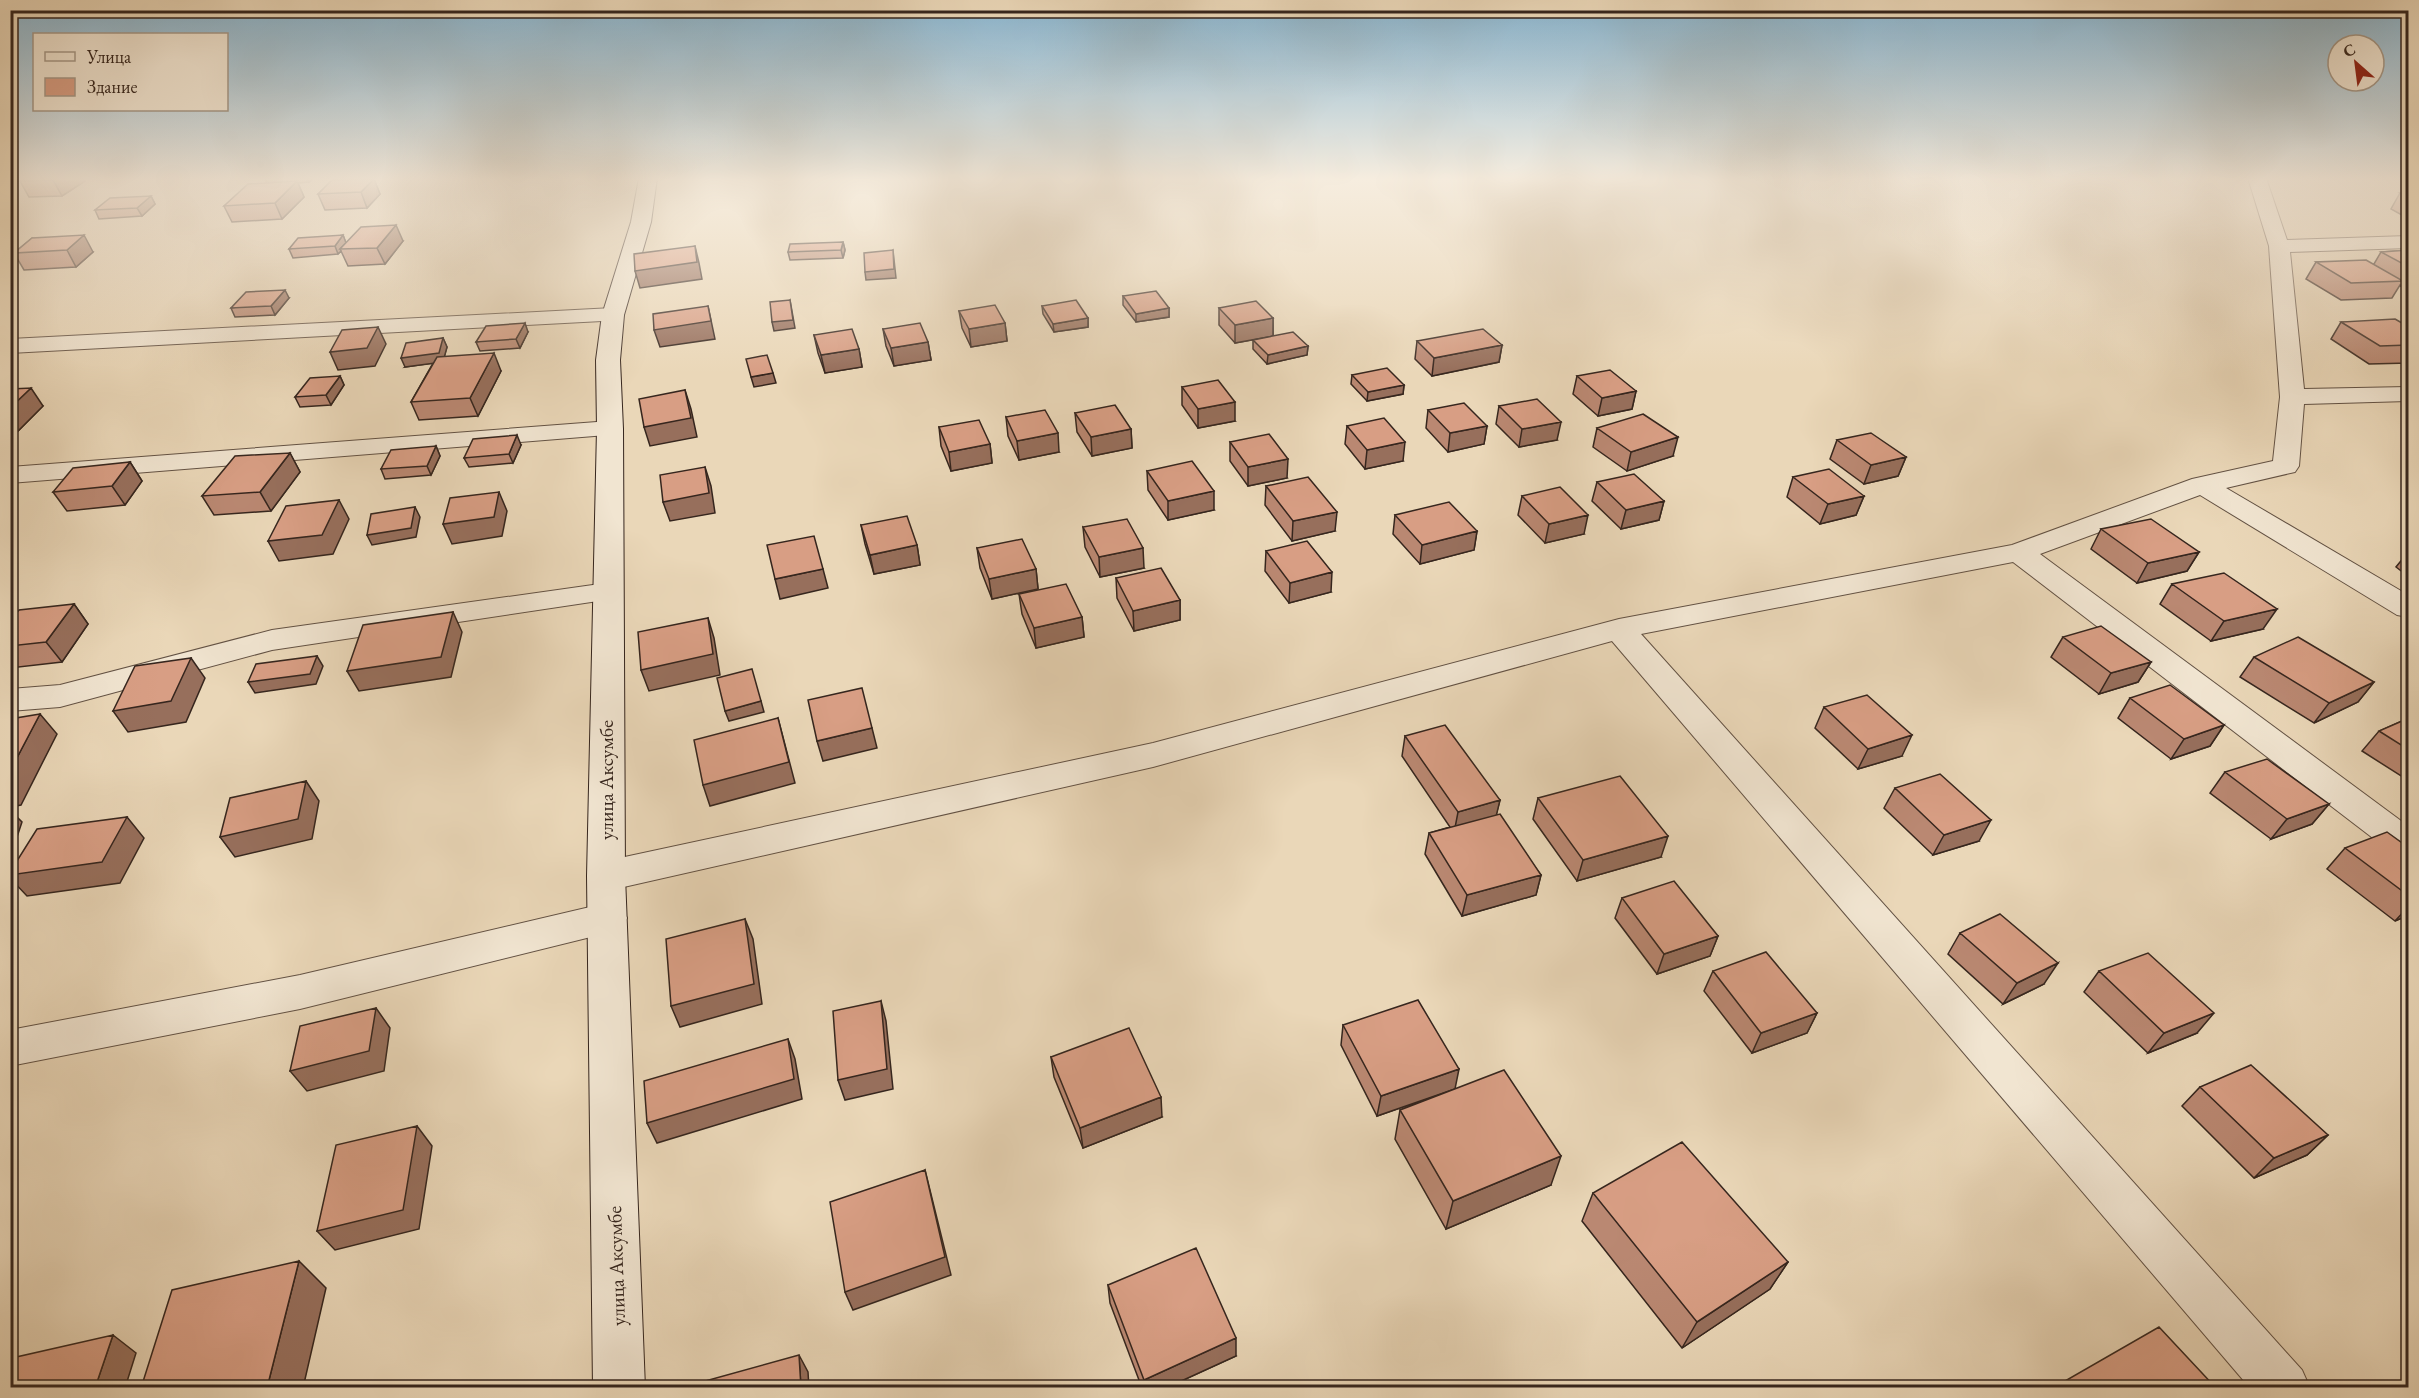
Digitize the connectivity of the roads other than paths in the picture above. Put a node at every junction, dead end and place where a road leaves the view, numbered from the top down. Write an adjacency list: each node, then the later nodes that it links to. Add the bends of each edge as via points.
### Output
1 (635, 243): 4 (street, улица Аксумбе)
2 (2369, 243): 3 (street)
3 (2279, 246): 7 (street)
4 (613, 315): 5 (street); 8 (street, улица Аксумбе, via 608,360)
5 (10, 346)
6 (2409, 394): 7 (street)
7 (2292, 397): 10 (street, via 2286,466)
8 (610, 429): 9 (street); 12 (street, улица Аксумбе)
9 (10, 475)
10 (2202, 484): 11 (street); 13 (street)
11 (2019, 552): 14 (street); 16 (street)
12 (608, 592): 15 (street, via 272,640 60,696); 17 (street, улица Аксумбе)
13 (2409, 608)
14 (1618, 629): 17 (street, via 1153,755); 21 (street)
15 (10, 699)
16 (2409, 845)
17 (606, 876): 18 (street, улица Аксумбе)
18 (607, 918): 19 (street, via 300,992); 20 (street, улица Аксумбе)
19 (10, 1048)
20 (619, 1388)
21 (2284, 1388)

